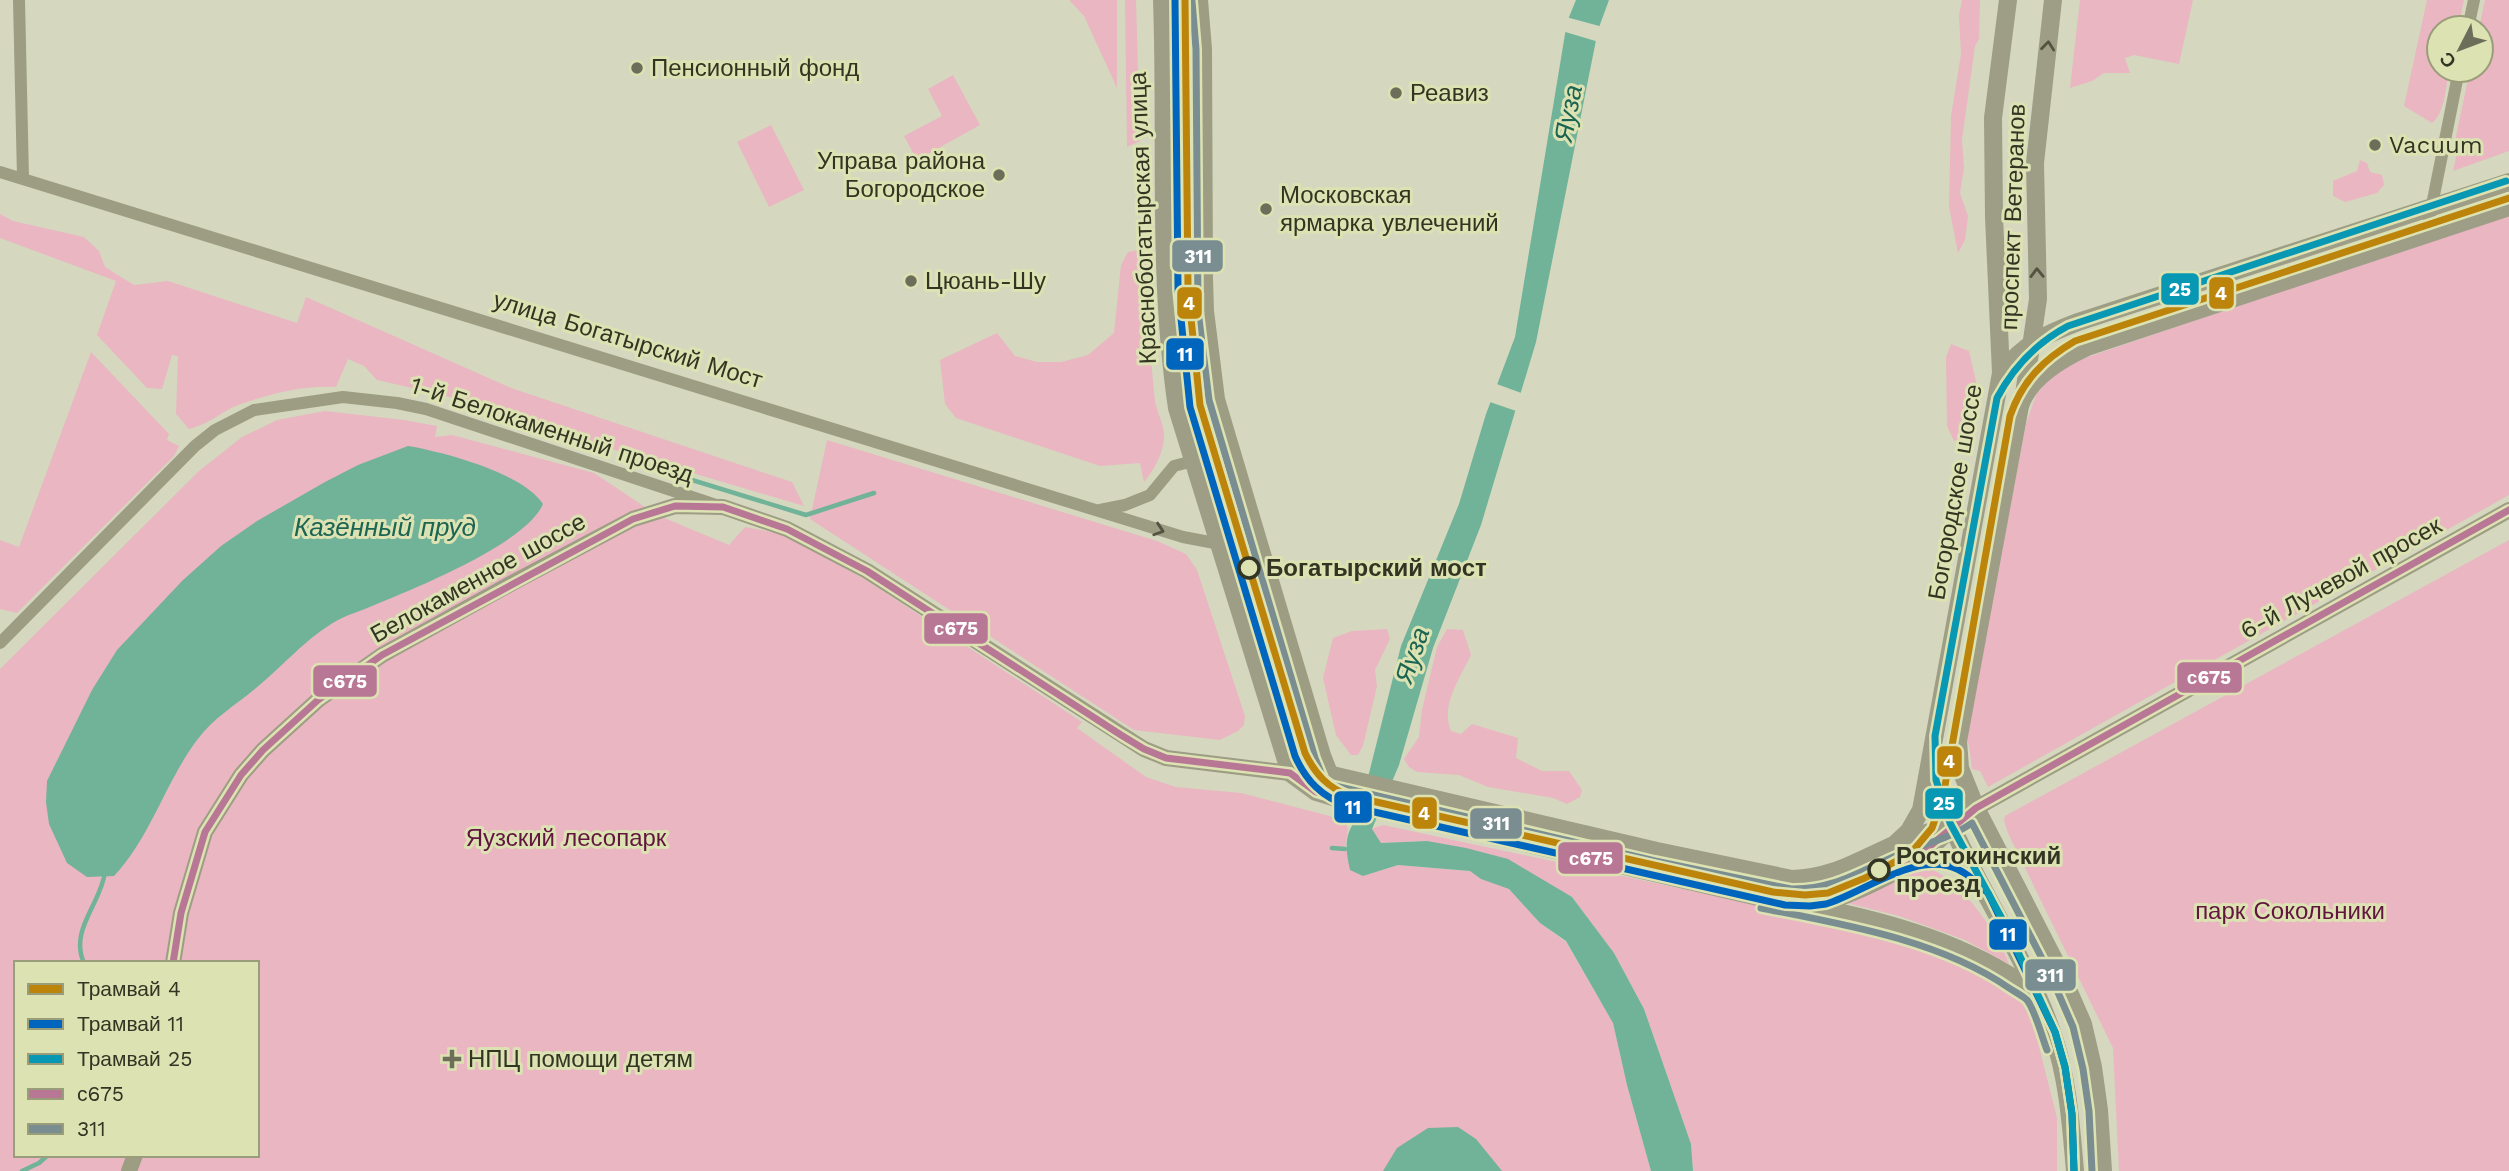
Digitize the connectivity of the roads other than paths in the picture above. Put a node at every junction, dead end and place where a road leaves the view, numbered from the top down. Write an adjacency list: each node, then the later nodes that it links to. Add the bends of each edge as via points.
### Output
1 (19, 0): 10 (street)
2 (1162, 0): 7 (main road, Краснобогатырская улица)
3 (1174, 0): 7 (main road, Краснобогатырская улица)
4 (1202, 0): 26 (street, via 1208,312 1219,399)
5 (2008, 0): 16 (main road, проспект Ветеранов, via 1993,118)
6 (2053, 0): 15 (main road, проспект Ветеранов, one-way to 6, via 2038,299 2035,163)
7 (1163, 23): 18 (main road, Краснобогатырская улица, via 1170,356 1177,408)
8 (2456, 84): 13 (street)
9 (0, 172): 10 (street, улица Богатырский Мост)
10 (23, 178): 20 (street, улица Богатырский Мост)
11 (2509, 182): 13 (main road, Богородское шоссе)
12 (2509, 207): 14 (main road, Богородское шоссе)
13 (2431, 209): 14 (street); 15 (main road, Богородское шоссе)
14 (2426, 235): 17 (main road, Богородское шоссе, via 2087,347 2059,361)
15 (2033, 341): 16 (main road, Богородское шоссе); 17 (main road, проспект Ветеранов)
16 (2001, 373): 24 (main road, Богородское шоссе)
17 (2024, 394): 28 (main road, Богородское шоссе, via 1958,741 1960,768)
18 (1193, 461): 20 (street, via 1174,467 1150,495); 22 (main road, Краснобогатырская улица)
19 (723, 507): 23 (street, 1-й Белокаменный проезд, via 397,403 343,397 254,410 195,446); 25 (street, via 787,529 867,571 1144,749 1166,758); 32 (street, Белокаменное шоссе, via 675,506 633,519 382,655 318,700 241,775 211,823 181,913)
20 (1099, 510): 22 (street, улица Богатырский Мост, one-way to 22, via 1182,537)
21 (2509, 510): 28 (street, 6-й Лучевой просек)
22 (1220, 544): 25 (main road, Краснобогатырская улица)
23 (0, 643)
24 (1930, 769): 29 (main road); 30 (main road, Богородское шоссе, via 1916,822)
25 (1290, 774): 26 (main road, via 1315,771); 27 (main road)
26 (1333, 775): 27 (street); 30 (main road, via 1784,879 1809,879 1840,871)
27 (1329, 796): 31 (main road)
28 (1976, 808): 29 (main road); 35 (main road, via 2059,969 2082,1024 2093,1067)
29 (1951, 825): 30 (main road); 31 (main road, via 1906,866 1833,899); 33 (main road)
30 (1894, 845)
31 (1803, 905): 33 (main road, via 1913,933 1967,953)
32 (173, 961)
33 (2036, 994): 34 (main road, via 2063,1067)
34 (2075, 1171)
35 (2103, 1171)

